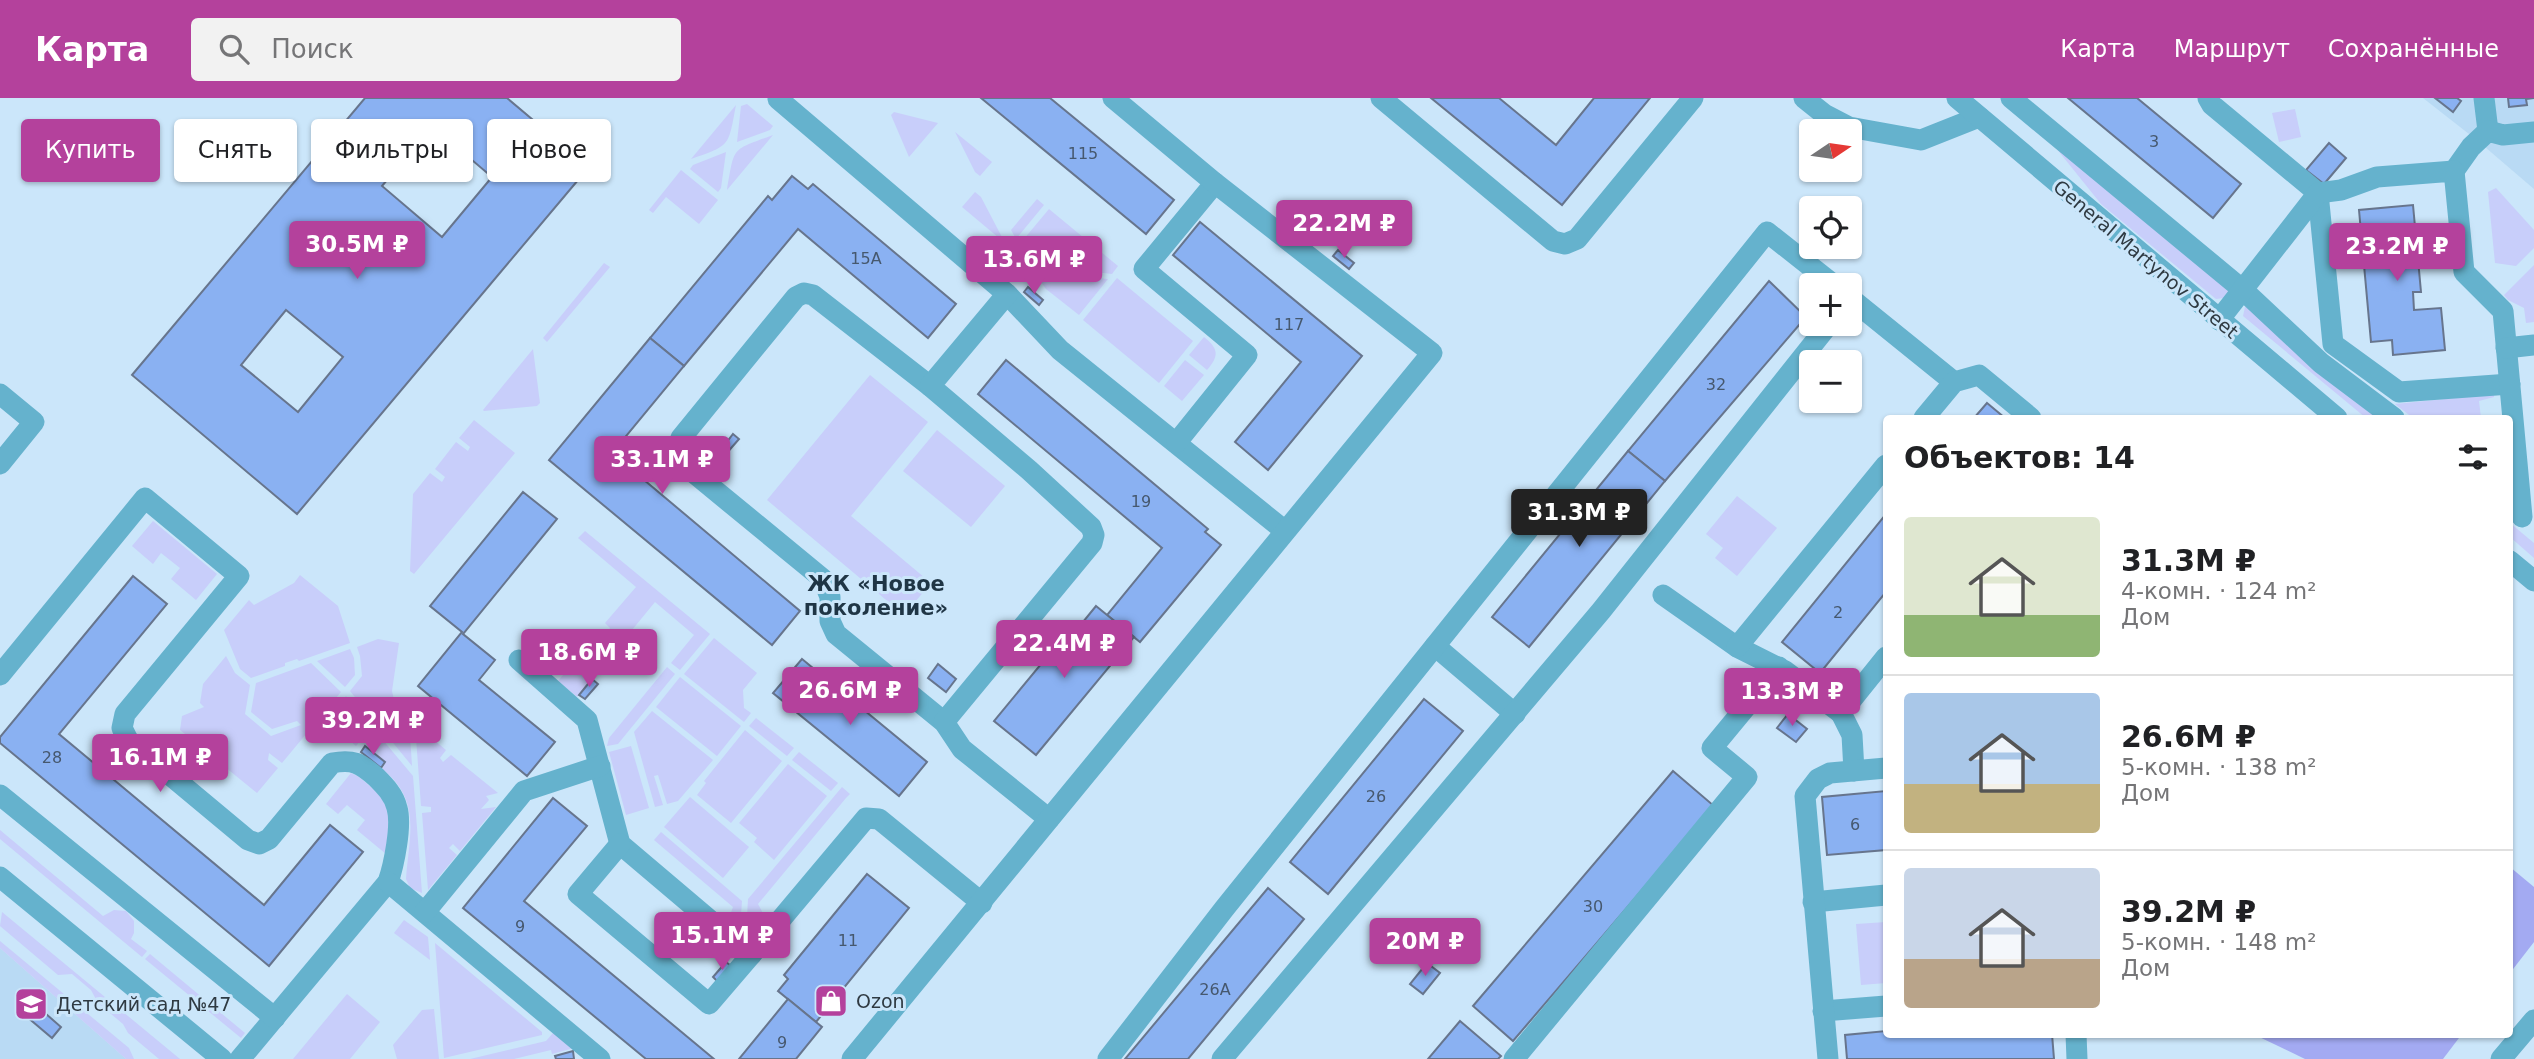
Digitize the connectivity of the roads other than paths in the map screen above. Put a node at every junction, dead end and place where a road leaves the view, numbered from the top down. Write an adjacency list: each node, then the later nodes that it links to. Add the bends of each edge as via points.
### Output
1 (1114, 98): 14 (street)
2 (1381, 98): 3 (street, via 1553,241 1566,244 1577,239)
3 (1693, 98)
4 (1804, 98): 10 (street, via 1849,127 1921,140)
5 (1957, 98): 10 (street, General Martynov Street)
6 (2011, 98): 17 (street)
7 (2208, 98): 15 (street)
8 (2484, 98): 11 (street)
9 (778, 99): 18 (street)
10 (1979, 117): 20 (street, General Martynov Street)
11 (2488, 131): 12 (street, via 2502,135); 13 (street)
12 (2534, 132)
13 (2454, 170): 15 (street, via 2377,177); 23 (street, via 2464,272 2503,311)
14 (1215, 183): 36 (street, via 1144,268 1247,355); 40 (street, via 1432,353)
15 (2318, 193): 17 (street); 24 (street, via 2333,344)
16 (1819, 273): 44 (street, via 1767,232)
17 (2243, 290): 20 (street); 28 (street, via 2321,363)
18 (1007, 294): 27 (street); 36 (street, via 1060,350)
19 (1862, 308): 25 (street)
20 (2219, 320): 32 (street, General Martynov Street)
21 (1819, 336): 51 (street)
22 (2534, 345): 23 (street)
23 (2507, 348): 26 (street)
24 (2366, 368): 26 (street, via 2399,392); 28 (street)
25 (1954, 382): 30 (street); 31 (street, via 1979,375)
26 (2510, 384): 34 (street)
27 (930, 386): 52 (street, via 1091,527 1094,535); 52 (street, via 813,295 804,293 796,297 681,439 676,452 682,464 823,579 836,634)
28 (2354, 387): 33 (street)
29 (0, 394): 37 (street, via 34,422)
30 (1926, 415)
31 (2027, 415)
32 (2333, 415)
33 (2390, 415)
34 (2513, 415)
35 (2513, 417): 39 (street)
36 (1177, 442): 40 (street)
37 (0, 464)
38 (1883, 468): 45 (street)
39 (2522, 517)
40 (1285, 531): 57 (street)
41 (2513, 564): 42 (street)
42 (2534, 581)
43 (1663, 595): 45 (street)
44 (1435, 646): 51 (street); 75 (street)
45 (1737, 647): 48 (street)
46 (519, 660): 53 (street, via 587,720)
47 (1883, 661): 50 (street)
48 (1779, 667): 50 (street); 77 (street, via 1712,748 1746,777)
49 (0, 675): 60 (street, via 145,498 239,576 125,714 122,728 128,740 248,841 259,844 269,839 332,763 348,760 365,767 388,788 398,809 395,862)
50 (1840, 713): 55 (street, via 1853,735)
51 (1515, 714): 76 (street)
52 (944, 722): 57 (street, via 962,749)
53 (600, 766): 58 (street); 64 (street, via 524,791)
54 (1883, 768): 55 (street)
55 (1854, 771): 62 (street, via 1818,779 1805,796)
56 (0, 795): 68 (street)
57 (1049, 820): 63 (street)
58 (620, 844): 65 (street); 65 (street, via 578,894 598,911 709,1004)
59 (0, 877): 71 (street)
60 (388, 882): 64 (street); 68 (street)
61 (1883, 895): 62 (street)
62 (1813, 902): 67 (street)
63 (982, 903): 65 (street, via 879,819 866,818); 74 (street)
64 (425, 912): 73 (street)
65 (751, 955)
66 (1883, 1006): 67 (street)
67 (1823, 1011): 78 (street)
68 (275, 1018): 72 (street)
69 (2534, 1020): 80 (street)
70 (2076, 1038): 79 (street)
71 (222, 1059)
72 (240, 1059)
73 (600, 1059)
74 (852, 1059)
75 (1108, 1059)
76 (1223, 1059)
77 (1514, 1059)
78 (1828, 1059)
79 (2077, 1059)
80 (2501, 1059)

